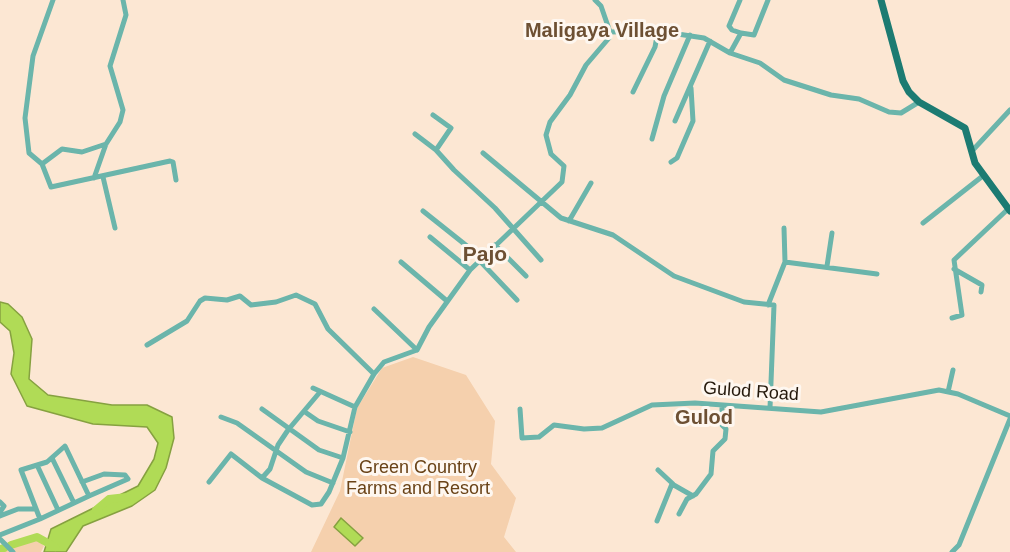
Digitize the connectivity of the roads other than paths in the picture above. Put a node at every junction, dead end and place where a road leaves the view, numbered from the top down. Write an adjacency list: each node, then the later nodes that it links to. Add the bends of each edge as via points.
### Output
1 (52, 0): 26 (street, via 33,56 26,97 28,150)
2 (123, 0): 21 (street, via 126,15 110,66 123,110)
3 (596, 0): 8 (street)
4 (740, 0): 9 (street, via 729,26)
5 (768, 0): 9 (street, via 754,35)
6 (881, 0): 15 (main road, via 903,81)
7 (658, 31): 8 (street); 10 (street); 14 (street)
8 (610, 32): 32 (street, via 550,122 547,142 551,154 565,170 562,182)
9 (741, 33): 12 (street)
10 (690, 35): 11 (street); 20 (street, via 664,96)
11 (710, 41): 12 (street); 13 (street)
12 (730, 53): 15 (street, via 760,63 784,80 859,99 889,112 901,113)
13 (691, 88): 18 (street); 25 (street, via 693,121 677,158)
14 (633, 92)
15 (919, 102): 23 (main road, via 962,125)
16 (1010, 110): 23 (street)
17 (433, 115): 22 (street, via 451,128)
18 (675, 121)
19 (415, 134): 22 (street)
20 (652, 138)
21 (106, 144): 26 (street, via 82,152 62,149); 29 (street)
22 (436, 150): 38 (street)
23 (972, 151): 27 (main road)
24 (483, 153): 32 (street)
25 (671, 162)
26 (42, 164): 29 (street, via 52,188)
27 (984, 176): 33 (main road); 36 (street)
28 (103, 177): 29 (street); 30 (street, via 170,161); 37 (street)
29 (94, 178)
30 (176, 180)
31 (591, 183): 35 (street)
32 (541, 203): 35 (street); 38 (street)
33 (1009, 210): 48 (street, via 956,256)
34 (423, 211): 43 (street)
35 (569, 221): 55 (street, via 613,235 674,276 744,302)
36 (923, 223)
37 (115, 228)
38 (513, 228): 42 (street); 44 (street)
39 (784, 228): 46 (street)
40 (832, 233): 47 (street)
41 (429, 237): 49 (street)
42 (495, 245): 43 (street); 51 (street)
43 (481, 259): 49 (street); 53 (street)
44 (542, 260)
45 (402, 261): 54 (street)
46 (785, 262): 47 (street); 55 (street)
47 (827, 266): 50 (street)
48 (954, 269): 52 (street, via 982,285); 57 (street, via 962,315)
49 (470, 270): 54 (street)
50 (877, 274)
51 (526, 276)
52 (981, 292)
53 (517, 300)
54 (447, 302): 59 (street)
55 (768, 305): 67 (street, via 774,305 776,315)
56 (374, 309): 59 (street)
57 (952, 318)
58 (147, 345): 61 (street, via 187,321 205,298 227,300 240,296 251,305 296,295 315,304 328,329)
59 (417, 350): 61 (street, via 384,362)
60 (953, 370): 64 (street)
61 (374, 374): 66 (street)
62 (313, 388): 63 (street)
63 (320, 392): 66 (street); 70 (street)
64 (948, 392): 67 (street, Gulod Road, via 939,390 820,412); 72 (street, Gulod Road)
65 (723, 405): 67 (street, Gulod Road); 69 (street, Gulod Road, via 652,405 602,428 554,425 539,437 522,438); 88 (street, via 726,435 713,451 711,474)
66 (355, 407): 74 (street)
67 (770, 408)
68 (262, 409): 73 (street)
69 (520, 410)
70 (304, 412): 73 (street); 74 (street)
71 (221, 417): 75 (street, via 237,423)
72 (1010, 418): 99 (street, via 959,545)
73 (288, 430): 75 (street); 77 (street, via 319,450)
74 (350, 432): 77 (street)
75 (276, 452): 81 (street); 84 (street, via 306,472)
76 (52, 458): 78 (street); 82 (street, via 65,446); 90 (street)
77 (343, 458): 84 (street)
78 (37, 465): 91 (street, via 21,471); 92 (street)
79 (658, 470): 85 (street)
80 (99, 476): 82 (street); 86 (street); 86 (street, via 125,475 128,479)
81 (262, 478): 83 (street, via 231,454); 84 (street, via 312,505 321,504)
82 (82, 482): 87 (street)
83 (209, 482)
84 (333, 483)
85 (673, 484): 88 (street); 96 (street)
86 (106, 488): 87 (street)
87 (88, 496): 90 (street)
88 (693, 496): 94 (street)
89 (0, 502): 93 (street, via 4,506)
90 (74, 502): 92 (street)
91 (36, 509): 93 (street); 95 (street)
92 (58, 510): 95 (street)
93 (0, 514)
94 (679, 514)
95 (40, 519): 97 (street)
96 (657, 520)
97 (0, 537): 98 (street)
98 (13, 552)
99 (952, 552)

